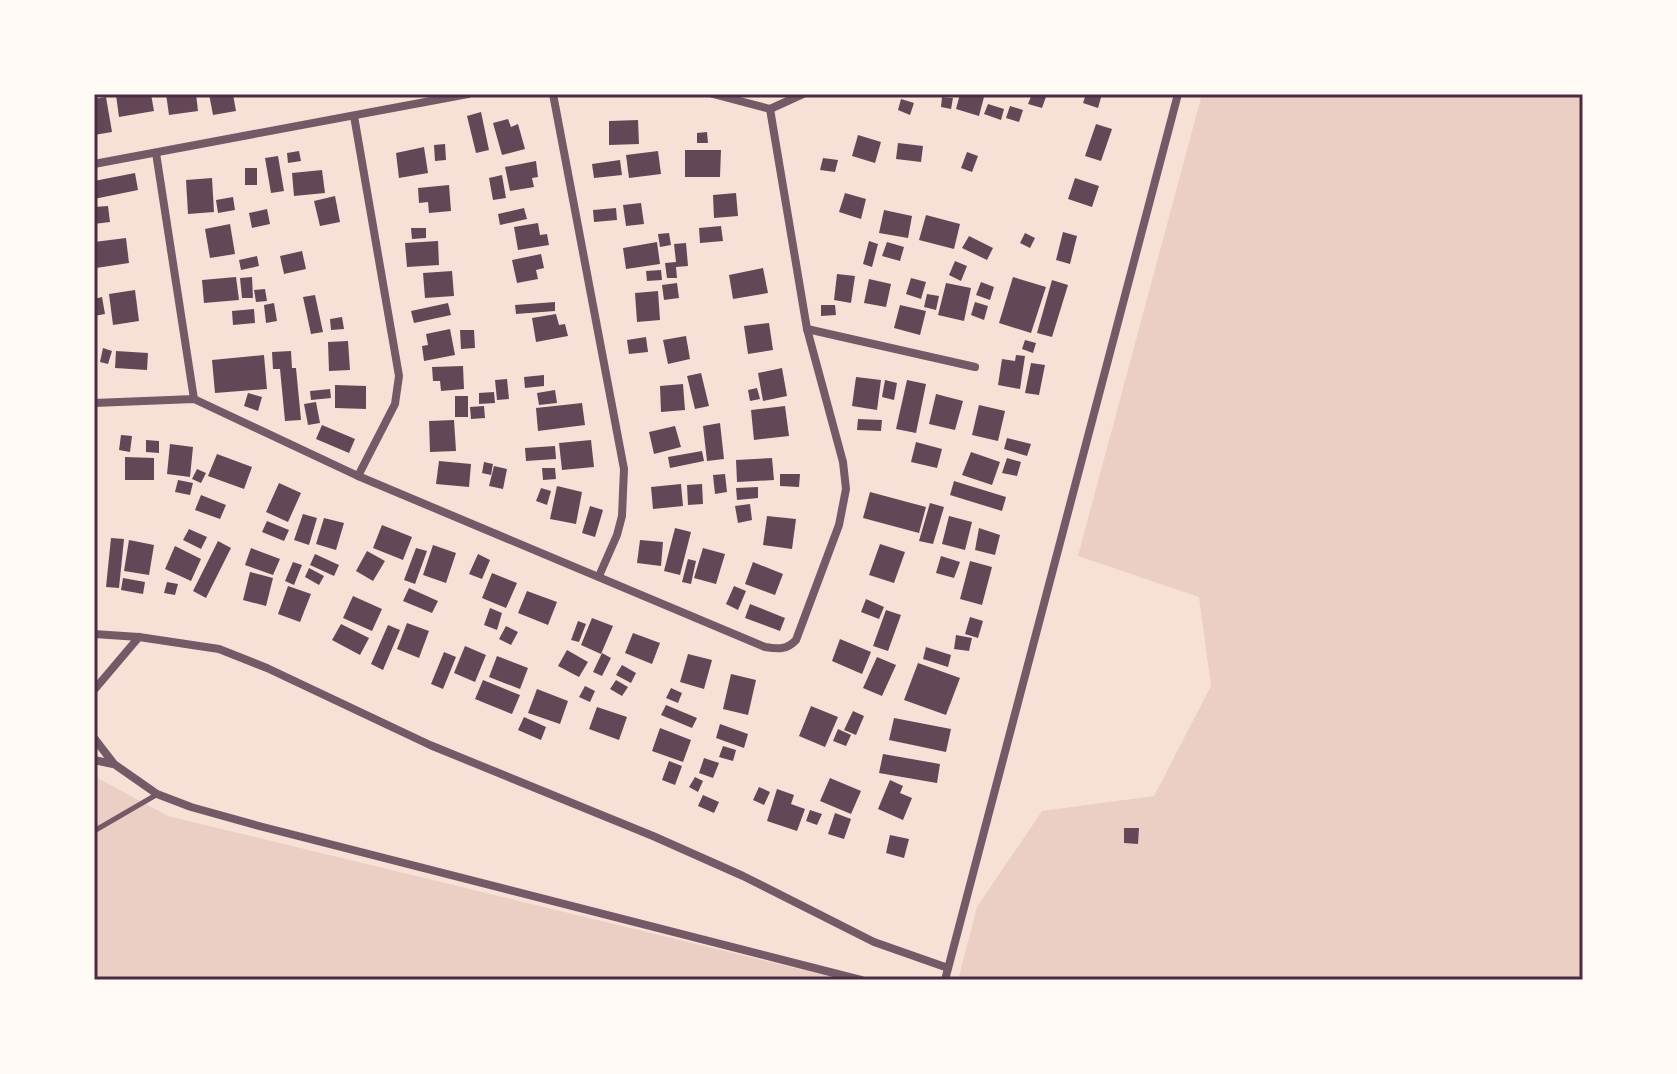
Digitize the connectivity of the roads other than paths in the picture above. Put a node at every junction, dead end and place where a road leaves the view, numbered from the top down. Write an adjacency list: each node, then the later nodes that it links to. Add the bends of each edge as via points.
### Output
1 (468, 94): 7 (street)
2 (553, 94): 15 (street, via 624,469 622,516)
3 (713, 94): 6 (street)
4 (803, 94): 6 (street)
5 (1178, 94): 24 (street)
6 (770, 109): 10 (street)
7 (354, 116): 8 (street); 14 (street, via 399,376 395,404)
8 (156, 153): 9 (street); 12 (street)
9 (94, 164)
10 (807, 329): 11 (street); 15 (street, via 846,489 839,525 796,640 784,648 765,647)
11 (975, 367)
12 (194, 399): 13 (street); 14 (street)
13 (94, 403)
14 (358, 476): 15 (street)
15 (599, 576)
16 (94, 634): 17 (street)
17 (139, 637): 18 (street); 24 (street, via 219,649 267,668 430,745 743,876 874,942)
18 (94, 690)
19 (94, 738): 21 (street)
20 (94, 760): 21 (street)
21 (114, 764): 22 (street)
22 (157, 794): 23 (lane); 25 (street, via 259,826)
23 (94, 831)
24 (948, 968): 26 (street)
25 (861, 980)
26 (945, 980)

